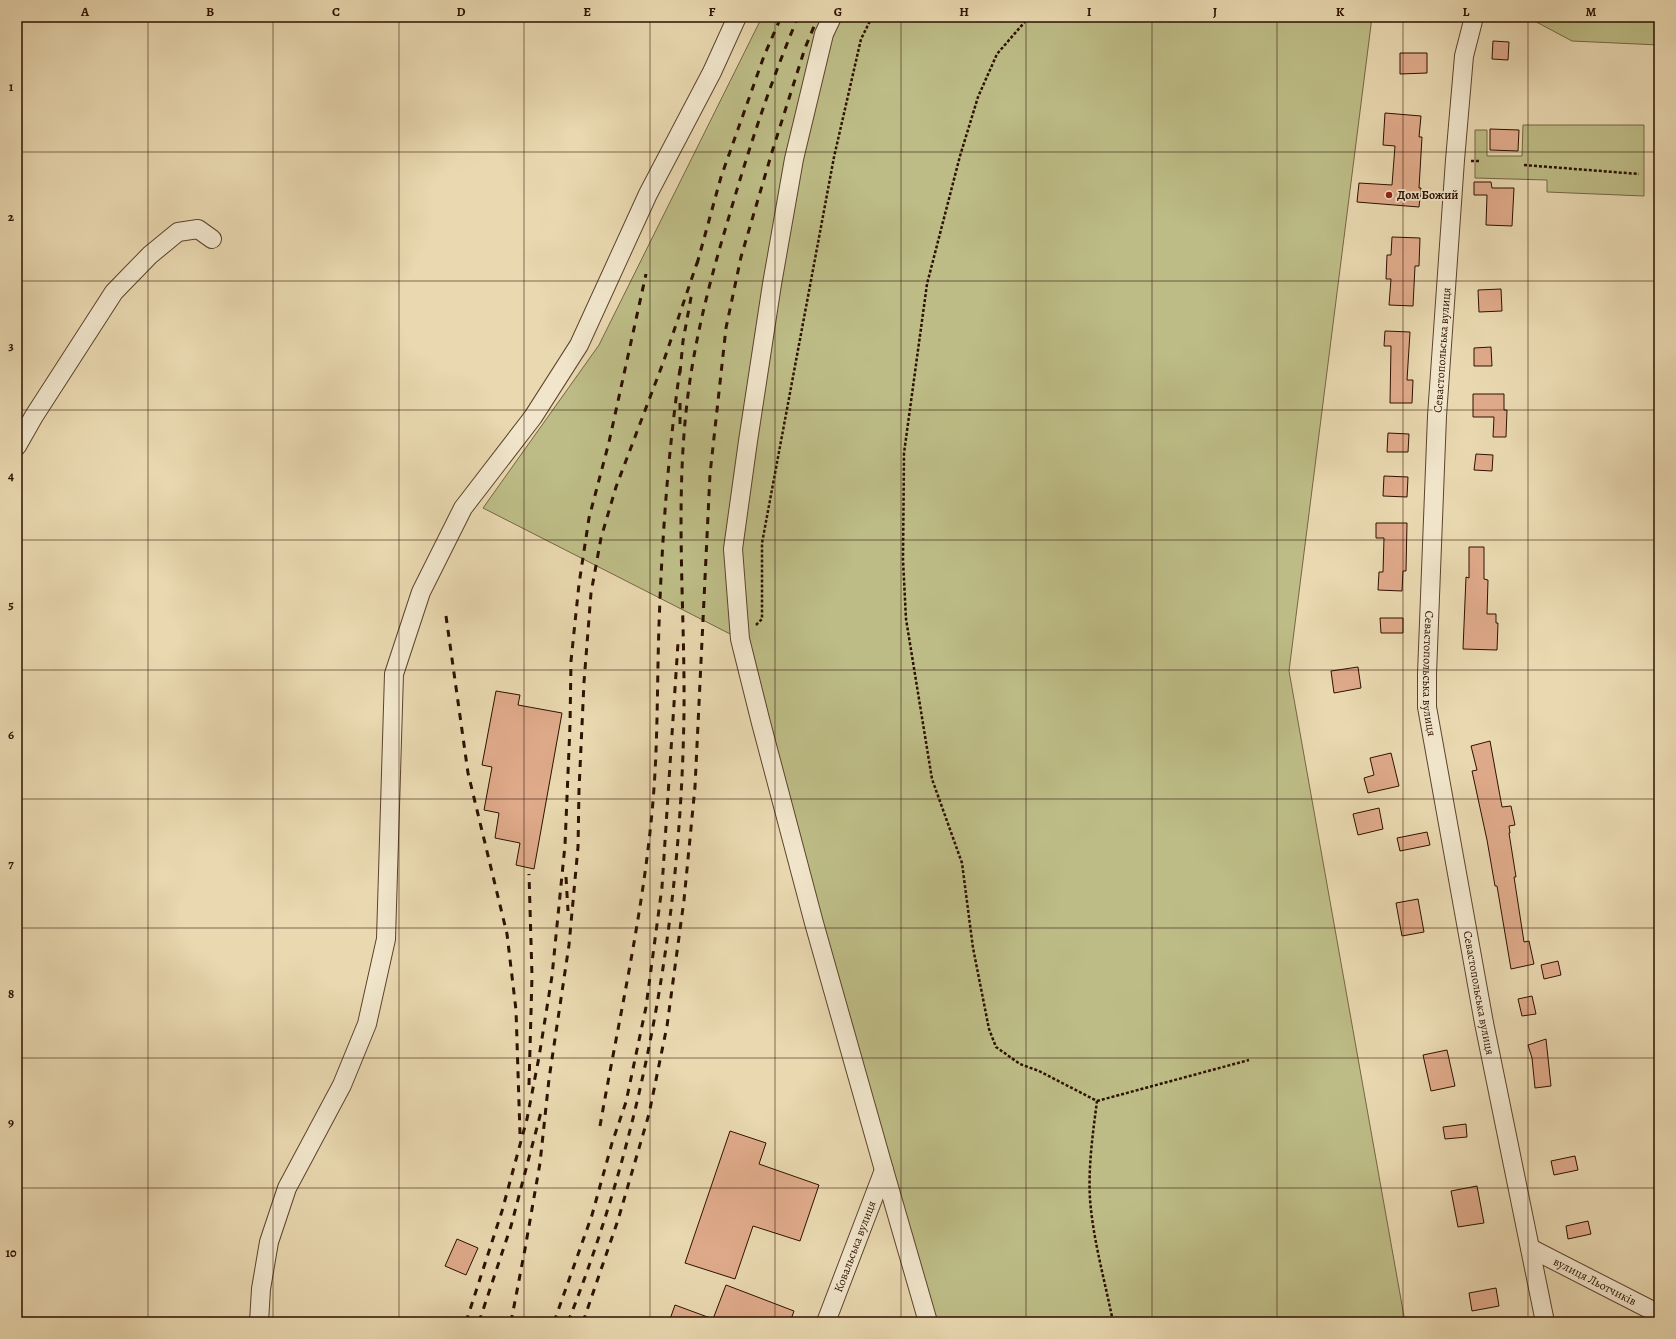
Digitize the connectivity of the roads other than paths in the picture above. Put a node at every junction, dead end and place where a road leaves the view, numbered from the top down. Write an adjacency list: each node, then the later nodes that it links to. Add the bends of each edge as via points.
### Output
1 (736, 17): 9 (street, via 712,72 648,194 579,345 533,416 463,508 421,592 394,674 386,939 367,1024 342,1085 287,1188 269,1242 261,1289)
2 (832, 17): 6 (street, via 824,34 794,158 772,284 733,549 740,639 812,915)
3 (1474, 17): 7 (street, Севастопольська вулиця, via 1464,64 1455,160 1437,416 1426,674 1427,707 1484,1023)
4 (212, 239): 5 (street, via 198,229 178,232 150,255 114,292)
5 (17, 446)
6 (884, 1170): 10 (street, Ковальська вулиця); 11 (street)
7 (1530, 1248): 8 (street, вулиця Льотчиків); 12 (street, Севастопольська вулиця)
8 (1659, 1314)
9 (259, 1322)
10 (826, 1322)
11 (928, 1322)
12 (1545, 1322)

